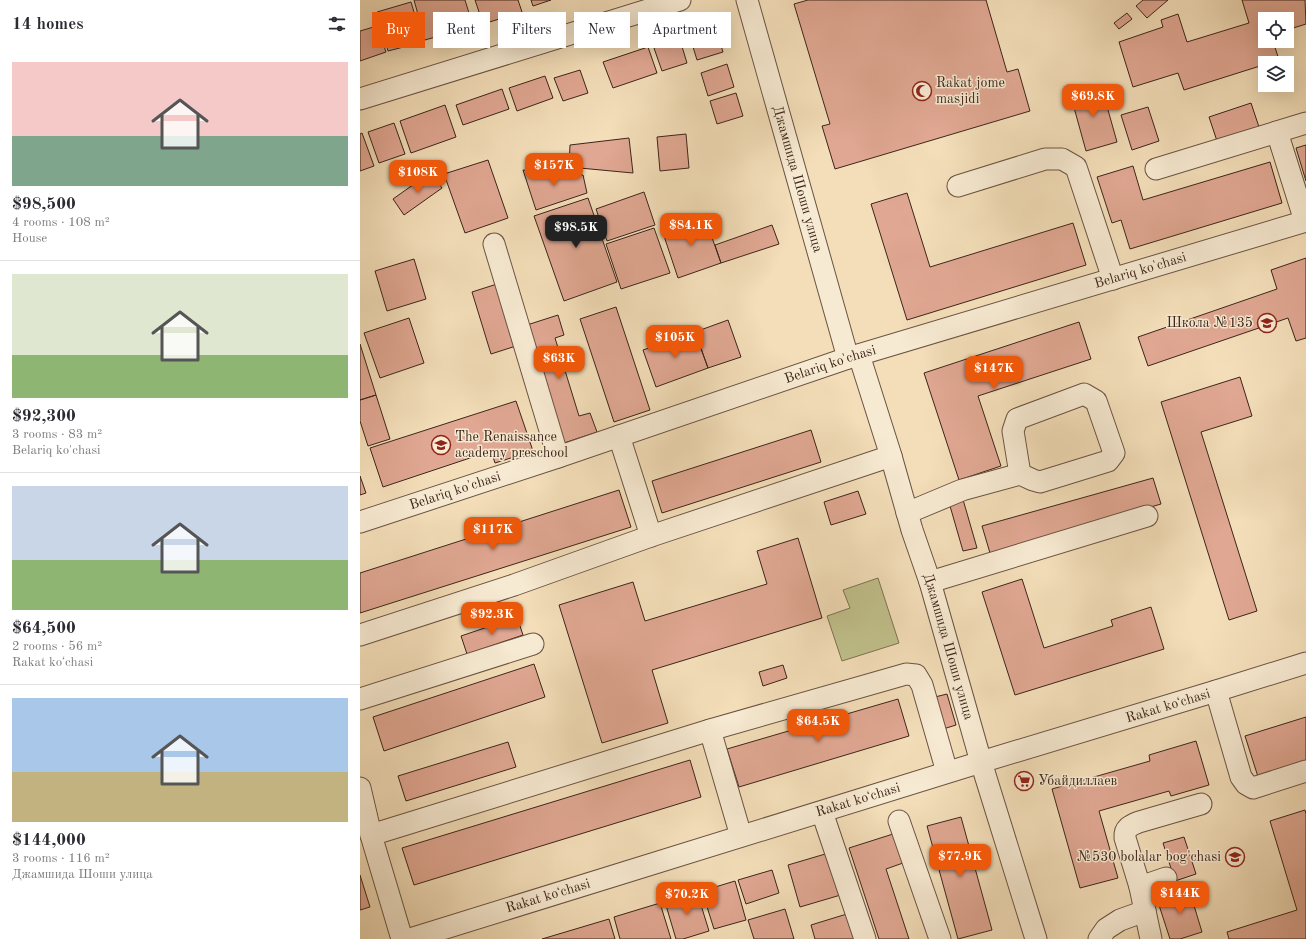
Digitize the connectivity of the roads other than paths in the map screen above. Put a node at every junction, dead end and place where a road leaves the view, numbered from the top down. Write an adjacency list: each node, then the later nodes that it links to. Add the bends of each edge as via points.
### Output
1 (680, 0): 3 (street)
2 (747, 0): 11 (street, Джамшида Шоши улица)
3 (360, 99)
4 (1306, 123): 5 (street)
5 (1277, 132): 6 (street); 8 (street)
6 (1156, 169)
7 (958, 186): 10 (street, via 1045,159 1062,160 1076,168)
8 (1305, 221): 10 (street, Belariq ko'chasi)
9 (494, 244): 14 (street)
10 (1113, 279): 11 (street, Belariq ko'chasi)
11 (854, 357): 12 (street, Belariq ko'chasi); 13 (street, Джамшида Шоши улица)
12 (619, 436): 14 (street, Belariq ko'chasi); 19 (street)
13 (891, 456): 16 (street, Джамшида Шоши улица); 19 (street)
14 (558, 457): 18 (street, Belariq ko'chasi)
15 (1020, 474): 15 (street, via 1040,482 1108,461 1114,453 1096,400 1084,394 1017,419 1013,431); 16 (street, via 962,490)
16 (907, 513): 20 (street, Джамшида Шоши улица)
17 (1147, 516): 20 (street)
18 (360, 522)
19 (651, 536): 21 (street, via 514,585)
20 (930, 582): 27 (street, Джамшида Шоши улица)
21 (360, 635)
22 (533, 644): 25 (street)
23 (1306, 663): 24 (street, Rakat koʻchasi)
24 (1216, 691): 27 (street, Rakat koʻchasi); 28 (street, via 1246,784 1254,788)
25 (360, 699)
26 (710, 730): 29 (street, via 906,674 916,675 922,685); 34 (street); 35 (street)
27 (980, 762): 29 (street, Rakat koʻchasi); 43 (street, Джамшида Шоши улица)
28 (1306, 771)
29 (947, 772): 32 (street, Rakat koʻchasi)
30 (360, 788): 34 (street)
31 (1201, 804): 37 (street, via 1132,824 1126,829 1125,838)
32 (822, 812): 35 (street, Rakat koʻchasi); 41 (street)
33 (900, 821): 42 (street)
34 (371, 835): 39 (street)
35 (741, 836): 40 (street, Rakat koʻchasi)
36 (1166, 878): 37 (street)
37 (1140, 887): 38 (street)
38 (1145, 911): 44 (street, via 1106,928); 45 (street)
39 (402, 939)
40 (410, 939)
41 (865, 939)
42 (940, 939)
43 (1036, 939)
44 (1099, 939)
45 (1151, 939)

